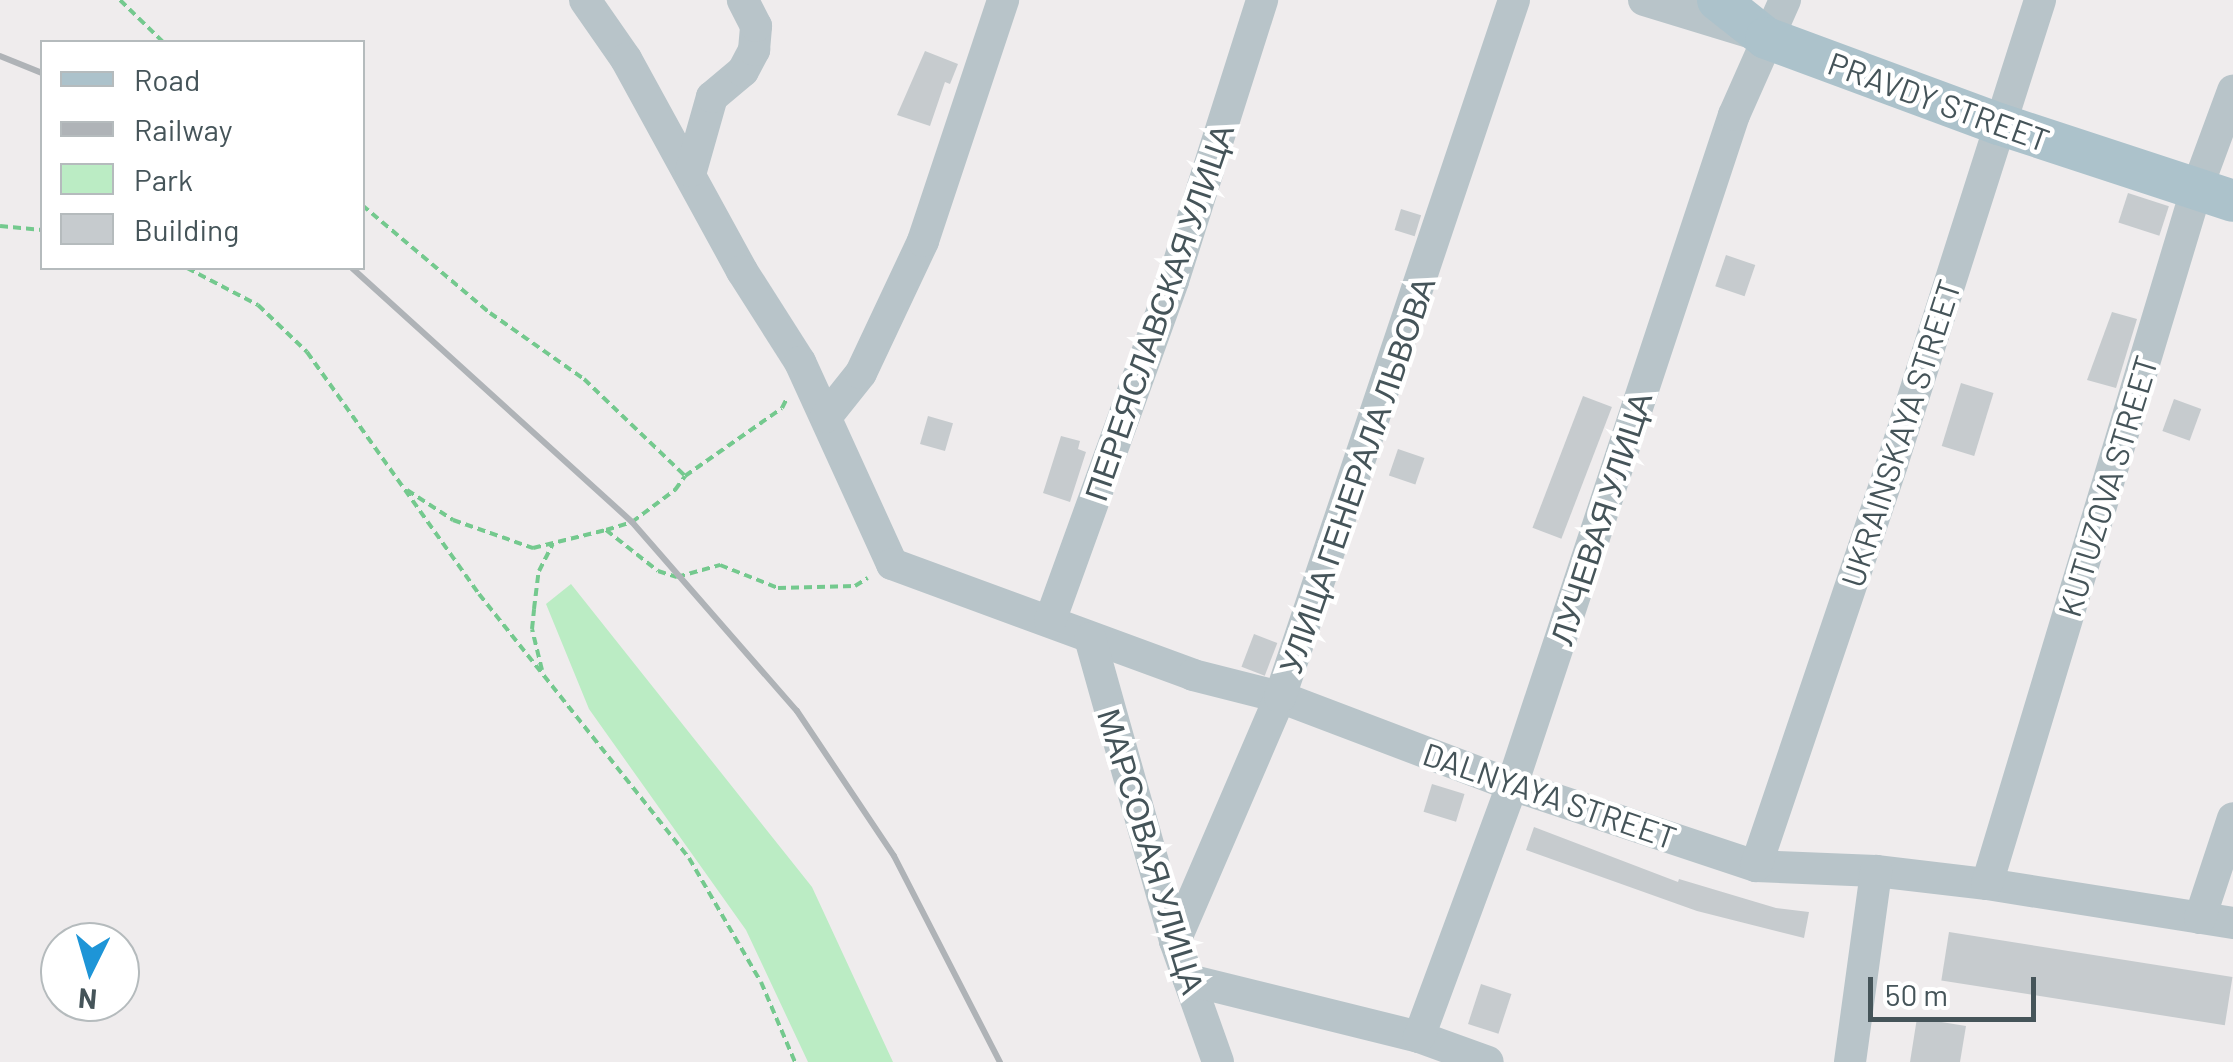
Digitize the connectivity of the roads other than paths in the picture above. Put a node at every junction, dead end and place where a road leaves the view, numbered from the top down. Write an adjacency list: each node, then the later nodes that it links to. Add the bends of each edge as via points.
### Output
1 (585, 0): 13 (street)
2 (743, 0): 13 (street, via 756,26 754,50 743,71 712,97)
3 (1003, 0): 15 (street, via 923,241 861,373)
4 (1262, 0): 16 (street, ПЕРЕЯСЛАВСКАЯ УЛИЦА, via 1173,282)
5 (1514, 0): 18 (street, УЛИЦА ГЕНЕРАЛА ЛЬВОВА)
6 (1644, 0): 10 (street, PRAVDY STREET)
7 (1718, 0): 10 (main road)
8 (1785, 0): 10 (street, ЛУЧЕВАЯ УЛИЦА)
9 (2040, 0): 12 (street, UKRAINSKAYA STREET)
10 (1766, 38): 12 (main road, PRAVDY STREET); 19 (street, ЛУЧЕВАЯ УЛИЦА, via 1734,115)
11 (2233, 91): 14 (street, KUTUZOVA STREET)
12 (1999, 124): 14 (main road, PRAVDY STREET); 21 (street, UKRAINSKAYA STREET)
13 (690, 172): 15 (street)
14 (2215, 196): 23 (street, KUTUZOVA STREET)
15 (826, 417): 16 (street, DALNYAYA STREET, via 892,564)
16 (1050, 622): 17 (street, DALNYAYA STREET)
17 (1090, 638): 18 (street, DALNYAYA STREET); 26 (street, МАРСОВАЯ УЛИЦА)
18 (1280, 697): 19 (street, DALNYAYA STREET); 26 (street, УЛИЦА ГЕНЕРАЛА ЛЬВОВА)
19 (1512, 785): 21 (street, DALNYAYA STREET); 28 (street, ЛУЧЕВАЯ УЛИЦА)
20 (2233, 818): 24 (street)
21 (1756, 866): 22 (street, DALNYAYA STREET)
22 (1876, 871): 23 (street, DALNYAYA STREET); 31 (street)
23 (1987, 884): 24 (street, DALNYAYA STREET)
24 (2200, 918): 25 (street, DALNYAYA STREET)
25 (2233, 923)
26 (1175, 941): 27 (street, МАРСОВАЯ УЛИЦА)
27 (1189, 980): 28 (street); 29 (street, МАРСОВАЯ УЛИЦА)
28 (1419, 1037): 30 (street)
29 (1218, 1062)
30 (1488, 1062)
31 (1850, 1062)

